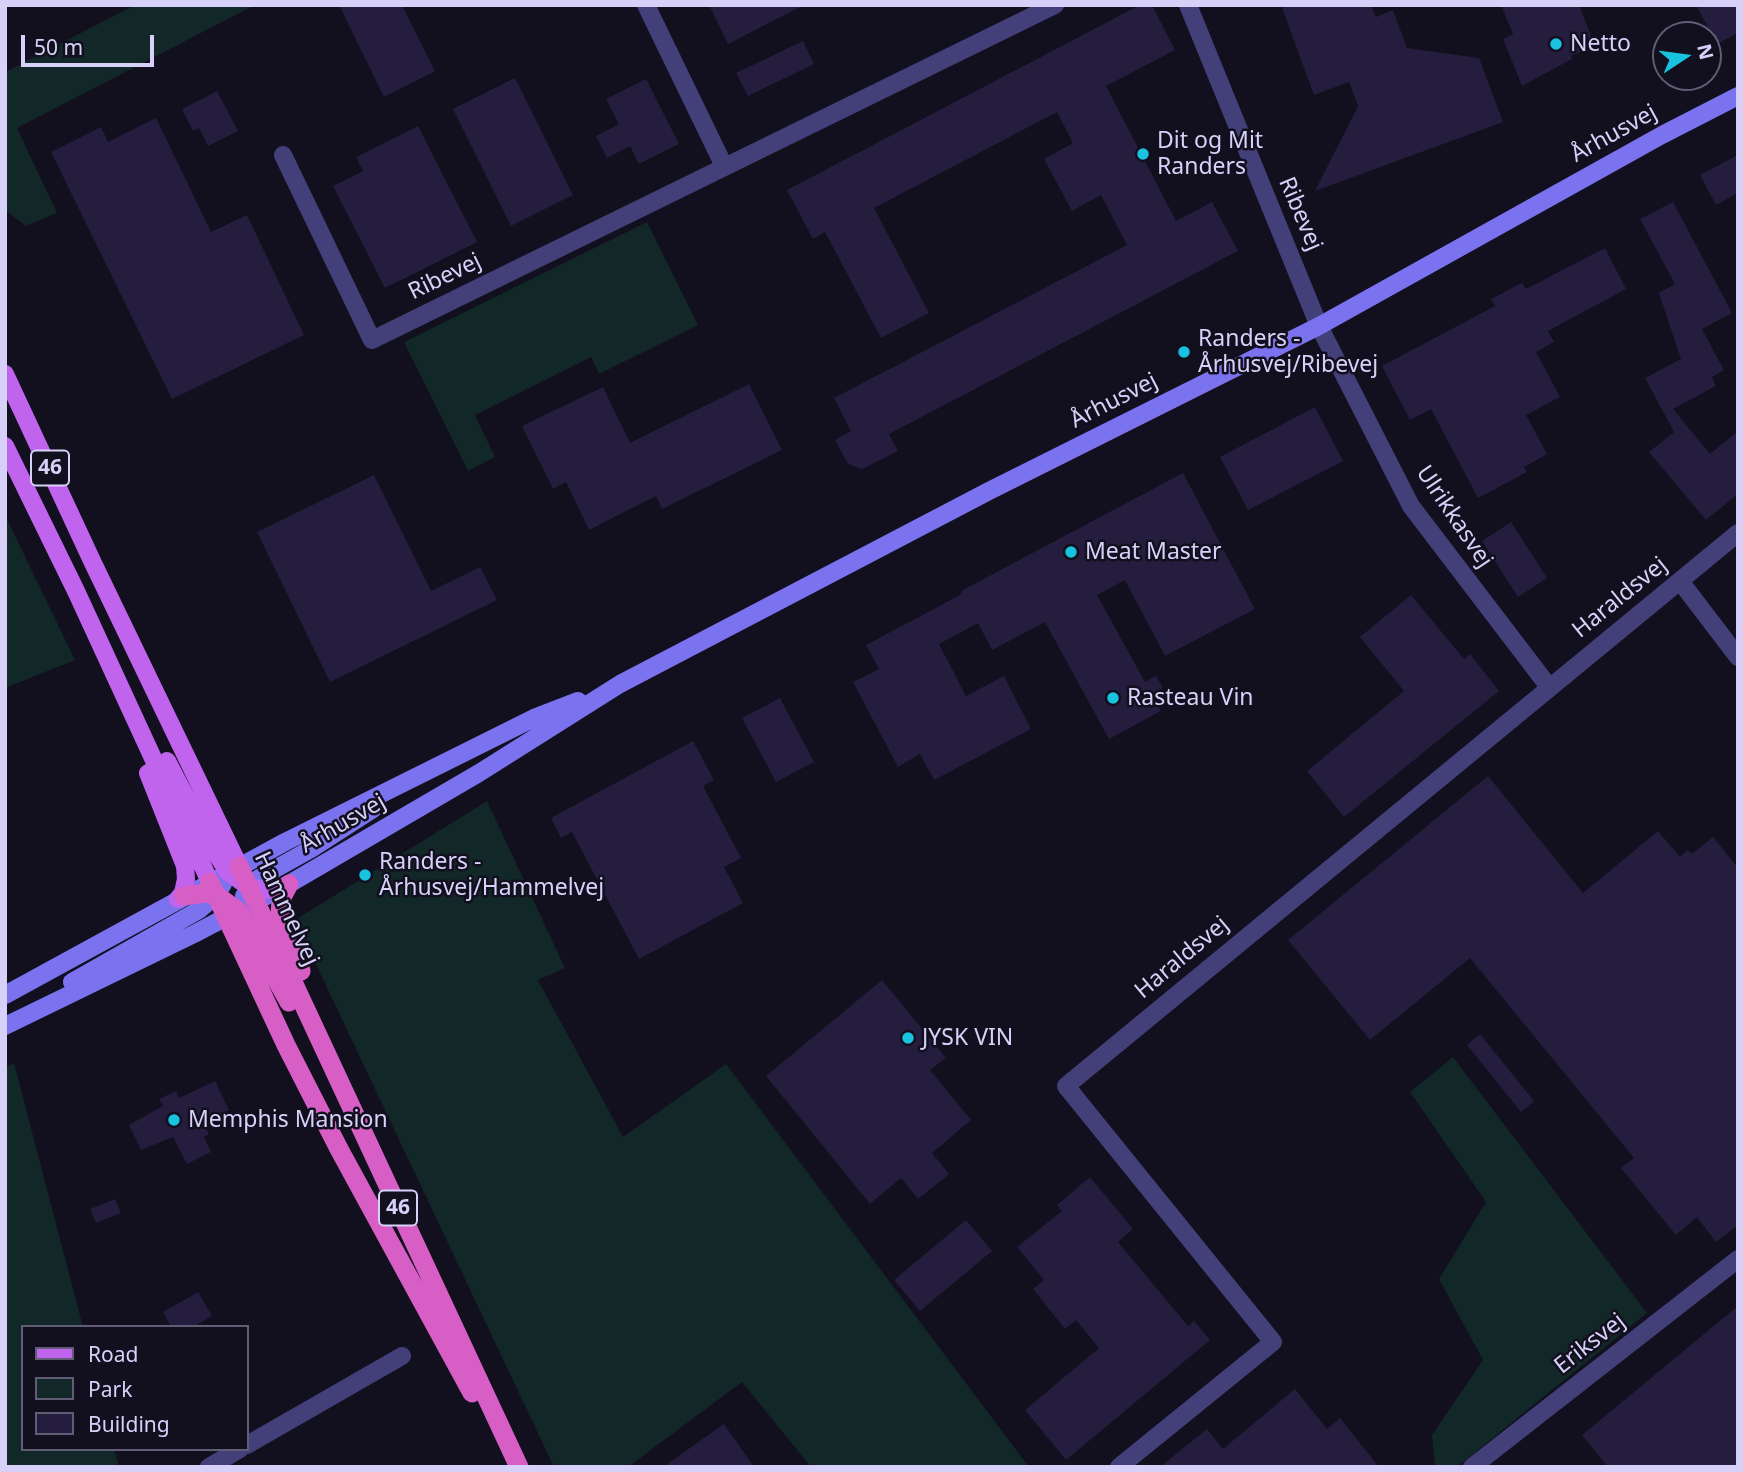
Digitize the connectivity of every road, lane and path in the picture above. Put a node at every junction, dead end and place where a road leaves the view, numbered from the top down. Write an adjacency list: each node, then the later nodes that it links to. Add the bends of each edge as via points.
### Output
1 (646, 5): 6 (street)
2 (1055, 5): 6 (street, Ribevej)
3 (1188, 5): 7 (street, Ribevej)
4 (1738, 96): 7 (main road, Århusvej)
5 (283, 155): 6 (street, Ribevej, via 372,340)
6 (724, 166)
7 (1319, 326): 14 (main road, Århusvej, via 989,491); 15 (street, Ulrikkasvej, via 1411,506)
8 (5, 374): 17 (main road, Hammelvej / 46, via 230,845)
9 (5, 446): 12 (main road, 46)
10 (1738, 533): 11 (street, Haraldsvej)
11 (1680, 581): 13 (street); 15 (street, Haraldsvej)
12 (76, 591): 17 (main road, via 210,844); 19 (main road, 46); 20 (main road, via 185,866)
13 (1738, 657)
14 (620, 684): 16 (main road, Århusvej, via 534,718); 18 (main road, Århusvej)
15 (1549, 687): 32 (street, Haraldsvej, via 1066,1086 1273,1342)
16 (450, 760): 17 (main road, Århusvej); 21 (main road, via 259,878)
17 (234, 869): 19 (main road); 21 (highway, Hammelvej / 46)
18 (285, 886): 21 (main road, Århusvej); 25 (highway, via 280,916)
19 (213, 889): 20 (highway); 21 (highway); 23 (main road, via 193,914)
20 (181, 897): 22 (main road)
21 (242, 904): 24 (main road, Århusvej); 25 (highway, Hammelvej / 46); 31 (highway, Hammelvej / 46, via 236,940 338,1149)
22 (5, 995)
23 (5, 1021)
24 (5, 1026)
25 (391, 1194): 31 (highway, Hammelvej / 46)
26 (1738, 1259): 33 (street, Eriksvej)
27 (402, 1356): 28 (street)
28 (248, 1444)
29 (237, 1451): 30 (street)
30 (209, 1467)
31 (517, 1467)
32 (1119, 1467)
33 (1472, 1467)

